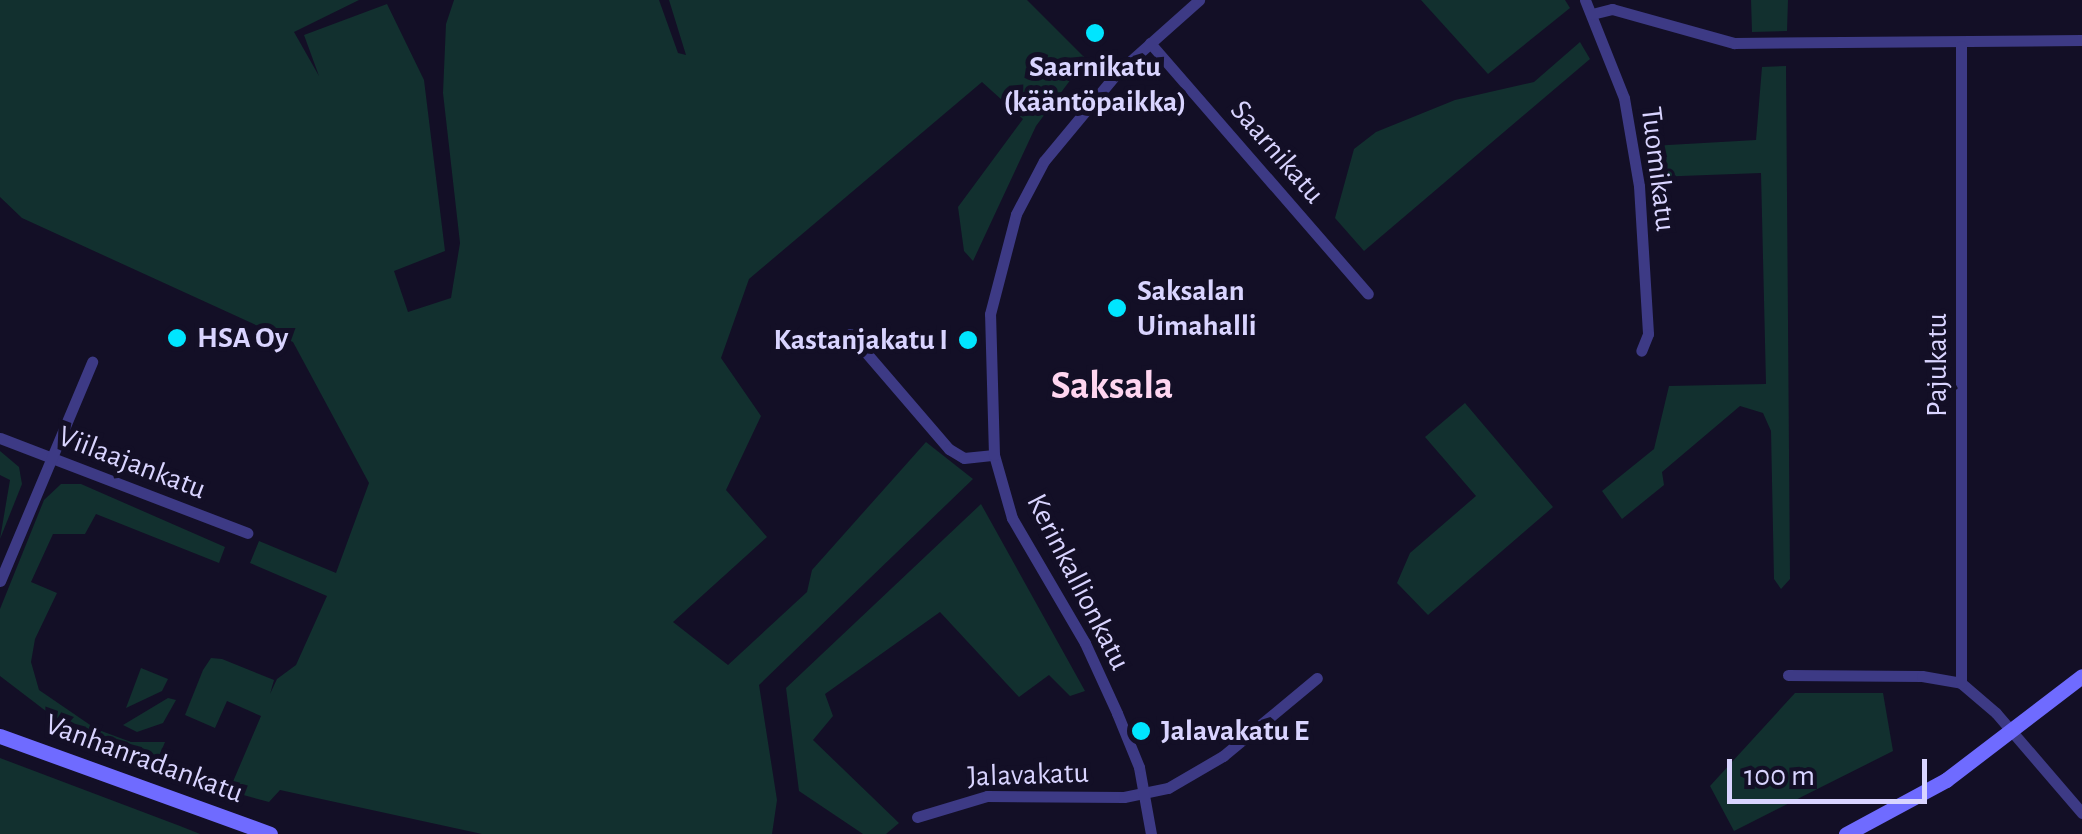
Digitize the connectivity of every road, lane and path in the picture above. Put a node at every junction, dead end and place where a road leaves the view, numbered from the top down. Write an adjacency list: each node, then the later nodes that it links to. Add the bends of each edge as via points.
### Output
1 (1199, 0): 5 (street, Kerinkallionkatu)
2 (1585, 0): 3 (street, Tuomikatu)
3 (1592, 14): 6 (street, via 1612,8 1734,43); 9 (street, Tuomikatu, via 1624,98 1639,186 1648,334)
4 (2082, 40): 6 (street)
5 (1150, 43): 7 (street, Saarnikatu); 12 (street, Kerinkallionkatu, via 1074,119 1016,214 990,314)
6 (1961, 46): 19 (street, Pajukatu)
7 (1368, 294)
8 (850, 334): 12 (street, via 948,449 964,458)
9 (1641, 350)
10 (92, 362): 13 (street)
11 (0, 438): 13 (street, Viilaajankatu)
12 (994, 456): 22 (street, Kerinkallionkatu, via 1012,518 1085,643)
13 (50, 458): 14 (street, Viilaajankatu); 15 (street)
14 (247, 533)
15 (0, 580)
16 (1788, 675): 19 (street, via 1922,676)
17 (2082, 676): 20 (street)
18 (1317, 678): 22 (street, via 1210,764)
19 (1961, 683): 20 (street)
20 (2012, 734): 23 (street); 27 (street, via 1946,780)
21 (0, 736): 25 (street, Vanhanradankatu)
22 (1145, 794): 24 (street, Jalavakatu, via 987,796); 26 (street, Kerinkallionkatu)
23 (2082, 813)
24 (916, 817)
25 (270, 834)
26 (1151, 834)
27 (1846, 834)

